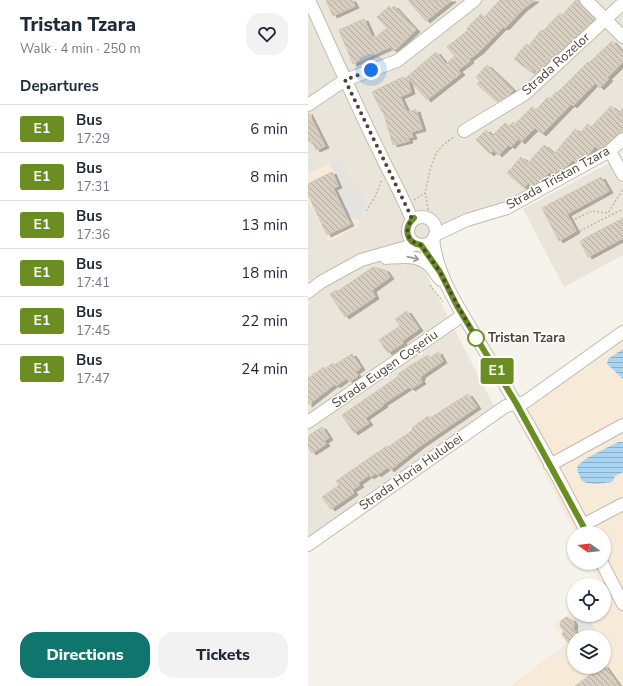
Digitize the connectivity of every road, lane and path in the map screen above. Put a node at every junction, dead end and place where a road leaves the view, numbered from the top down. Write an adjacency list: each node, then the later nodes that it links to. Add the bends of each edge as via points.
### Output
1 (309, 0): 7 (street)
2 (475, 0): 7 (street, via 397,61)
3 (586, 0): 5 (street)
4 (623, 3): 5 (street, Strada Rozelor)
5 (606, 19): 6 (street); 9 (street, Strada Rozelor, via 525,94)
6 (623, 37)
7 (345, 80): 8 (street); 16 (street)
8 (308, 105)
9 (464, 131): 15 (path, via 436,153)
10 (623, 139): 11 (street, Strada Tristan Tzara)
11 (610, 151): 12 (street); 23 (street, Strada Tristan Tzara, via 507,208)
12 (623, 175)
13 (382, 176): 18 (path, via 379,190)
14 (623, 189): 19 (path)
15 (425, 193): 16 (path); 21 (path, via 428,208)
16 (406, 204): 21 (street)
17 (623, 209): 20 (path)
18 (366, 211)
19 (608, 213): 20 (path); 22 (path, via 592,211)
20 (609, 216): 24 (path)
21 (423, 219): 23 (street, Strada Tristan Tzara); 25 (street, via 408,227); 26 (street, via 436,230)
22 (576, 219)
23 (468, 220): 26 (street, Strada Tristan Tzara); 32 (street, Strada Tristan Tzara, via 449,234 441,247)
24 (580, 231)
25 (408, 235): 27 (street); 28 (street)
26 (434, 237): 27 (street, via 430,242); 30 (street, via 434,250)
27 (419, 245): 28 (street); 30 (street)
28 (374, 255): 29 (street)
29 (360, 260): 32 (street, one-way to 32, via 412,257 428,264); 33 (street)
30 (440, 272): 32 (street)
31 (428, 281): 34 (path)
32 (446, 285): 35 (street)
33 (308, 292)
34 (444, 305)
35 (463, 315): 37 (street); 38 (street, Strada Eugen Coșeriu)
36 (623, 332): 37 (street, Strada Horia Hulubei, via 525,402)
37 (516, 403): 40 (street); 44 (street, Strada Horia Hulubei, via 506,406)
38 (308, 422)
39 (623, 425): 40 (street)
40 (550, 465): 42 (street)
41 (623, 504): 43 (street)
42 (583, 526)
43 (590, 526)
44 (308, 545)
45 (606, 570): 46 (street)
46 (623, 604)

